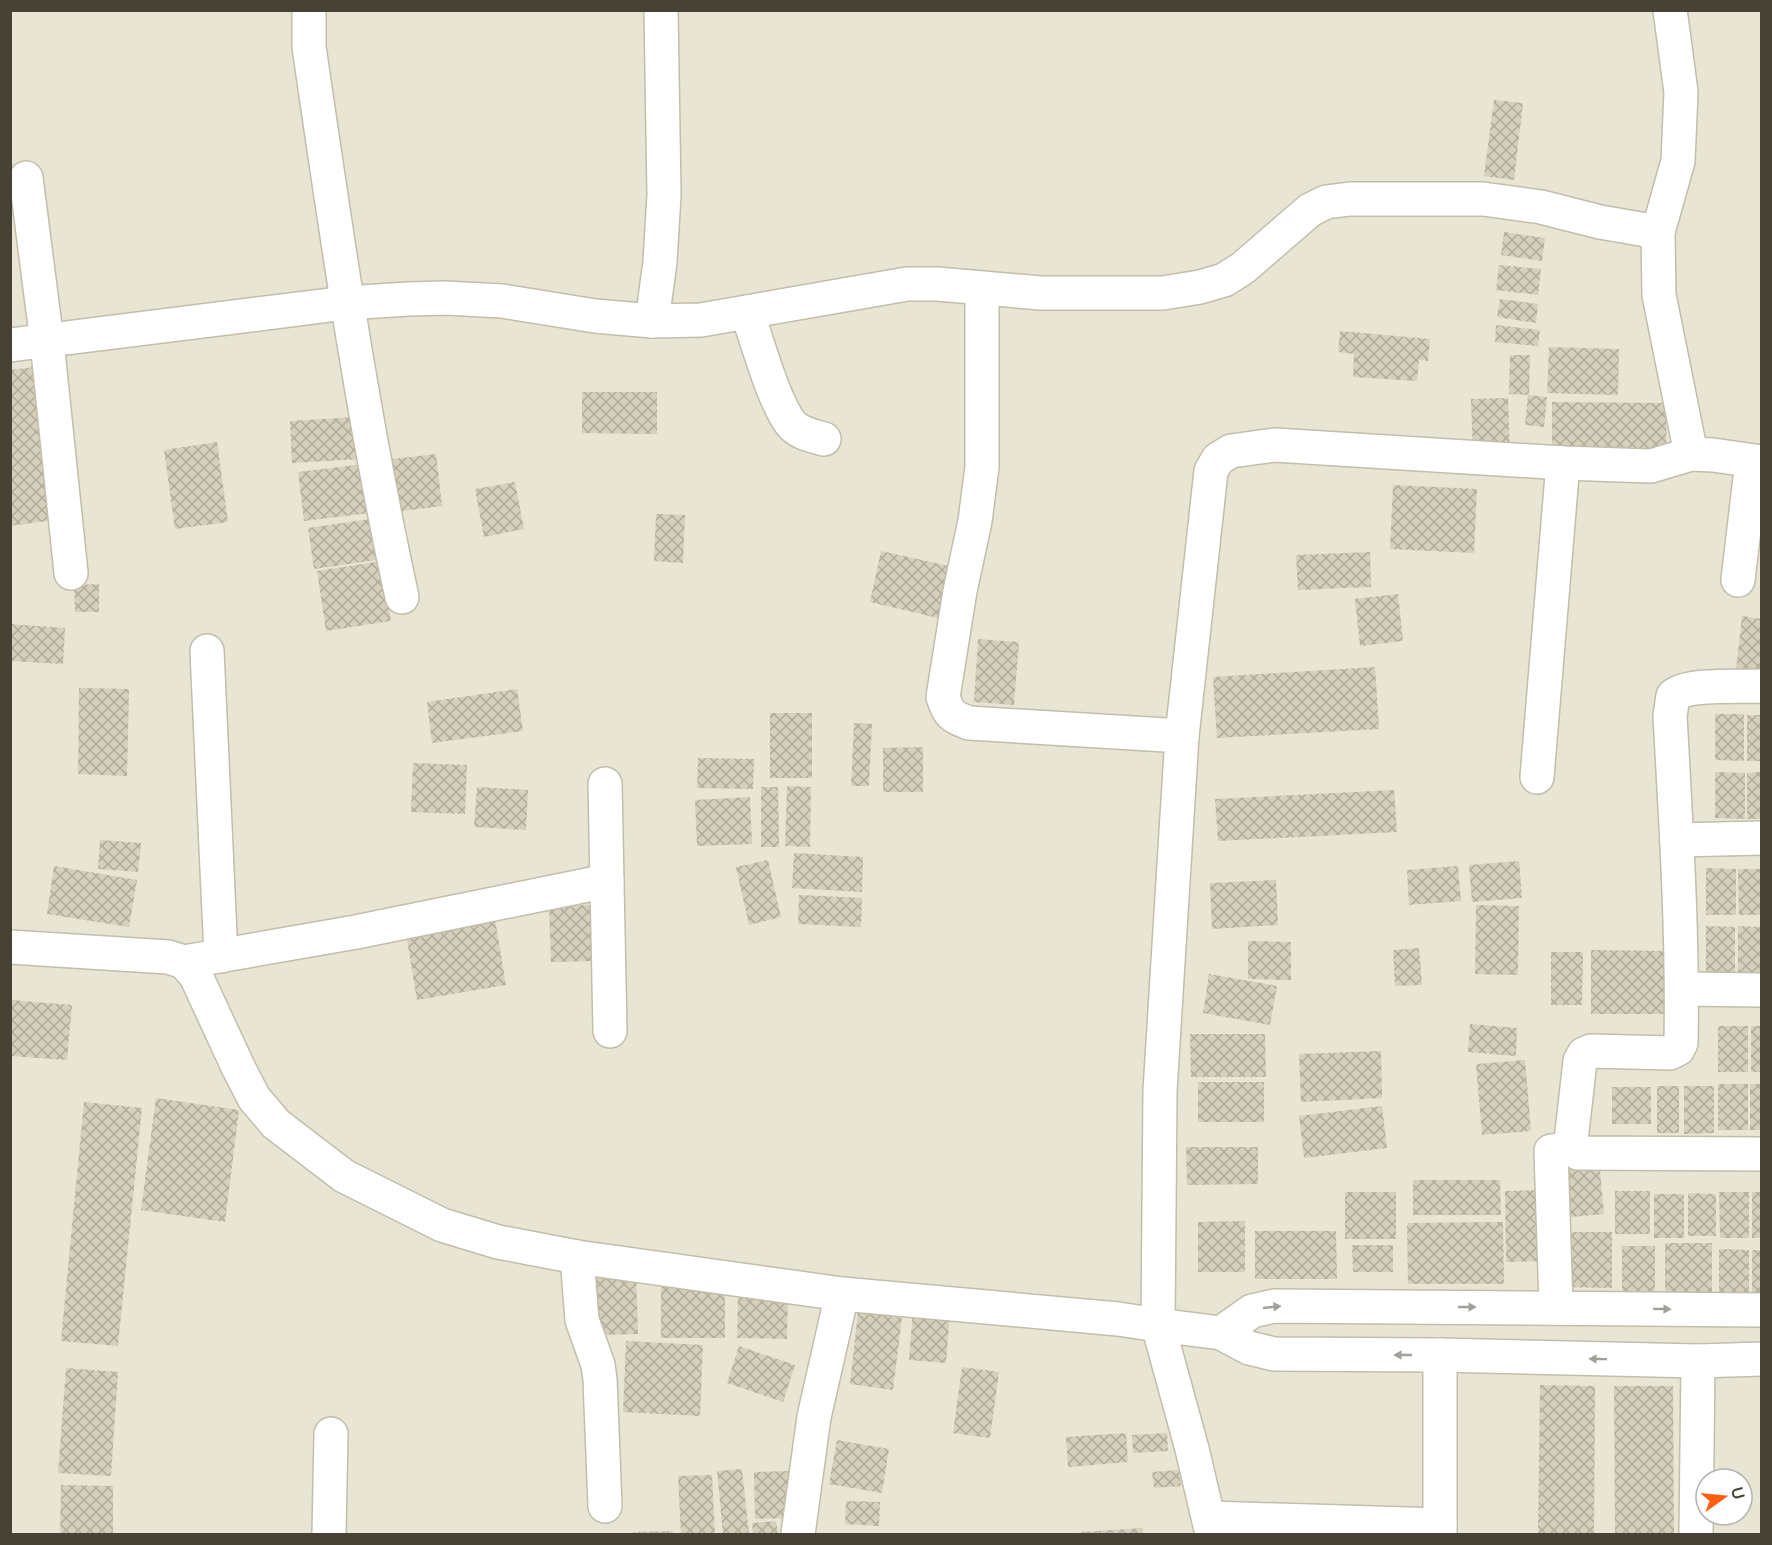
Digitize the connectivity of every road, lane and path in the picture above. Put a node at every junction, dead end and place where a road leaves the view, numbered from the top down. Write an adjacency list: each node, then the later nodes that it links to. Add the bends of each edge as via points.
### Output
1 (309, 10): 7 (street, via 309,47)
2 (661, 10): 9 (street, via 664,195)
3 (1670, 10): 5 (street, via 1681,92 1678,160)
4 (26, 178): 10 (street)
5 (1658, 232): 6 (street, via 1483,199 1350,199 1326,202 1310,210 1243,268 1224,280 1200,287 1163,293); 13 (street, via 1659,296)
6 (982, 289): 8 (street, via 907,285); 21 (street, via 982,467 943,697 948,711 969,723)
7 (346, 303): 9 (street, via 445,298 502,301); 10 (street); 18 (street)
8 (747, 312): 9 (street, via 701,320); 12 (street, via 783,413 804,434)
9 (652, 321)
10 (47, 342): 11 (street); 16 (street)
11 (10, 345)
12 (824, 439)
13 (1691, 454): 14 (street); 15 (street, via 1651,466)
14 (1757, 461): 17 (street)
15 (1563, 463): 21 (street, via 1275,445 1231,451 1218,459 1211,471); 22 (street)
16 (71, 573)
17 (1738, 580)
18 (402, 597)
19 (207, 651): 28 (street)
20 (1761, 686): 25 (street, via 1695,688 1673,696 1670,716)
21 (1182, 736): 39 (street, via 1160,1091)
22 (1537, 777)
23 (605, 784): 26 (street)
24 (1761, 838): 25 (street)
25 (1677, 840): 30 (street)
26 (607, 881): 28 (street); 32 (street)
27 (10, 947): 29 (street, via 168,957)
28 (221, 956): 29 (street)
29 (184, 962): 35 (street, via 196,976 254,1098 276,1124 344,1176 442,1225 498,1242)
30 (1682, 989): 31 (street); 33 (street, via 1678,1049 1670,1053 1584,1054 1580,1061)
31 (1761, 990)
32 (610, 1031)
33 (1572, 1144): 34 (street, via 1578,1153); 37 (street, via 1551,1151)
34 (1761, 1154)
35 (577, 1257): 36 (street); 45 (street, via 582,1320 600,1379)
36 (842, 1294): 39 (street); 49 (street, via 814,1417)
37 (1556, 1307): 38 (street, one-way to 38); 40 (street, one-way to 37, via 1252,1311 1274,1306)
38 (1761, 1310)
39 (1158, 1325): 40 (street); 46 (street)
40 (1221, 1333): 41 (street, one-way to 40, via 1274,1354 1249,1348)
41 (1440, 1355): 43 (street, one-way to 41); 47 (street)
42 (1761, 1359): 43 (street)
43 (1698, 1361): 50 (street)
44 (331, 1434): 48 (street)
45 (605, 1506)
46 (1211, 1526): 47 (street)
47 (1440, 1530)
48 (329, 1534)
49 (798, 1534)
50 (1696, 1534)

